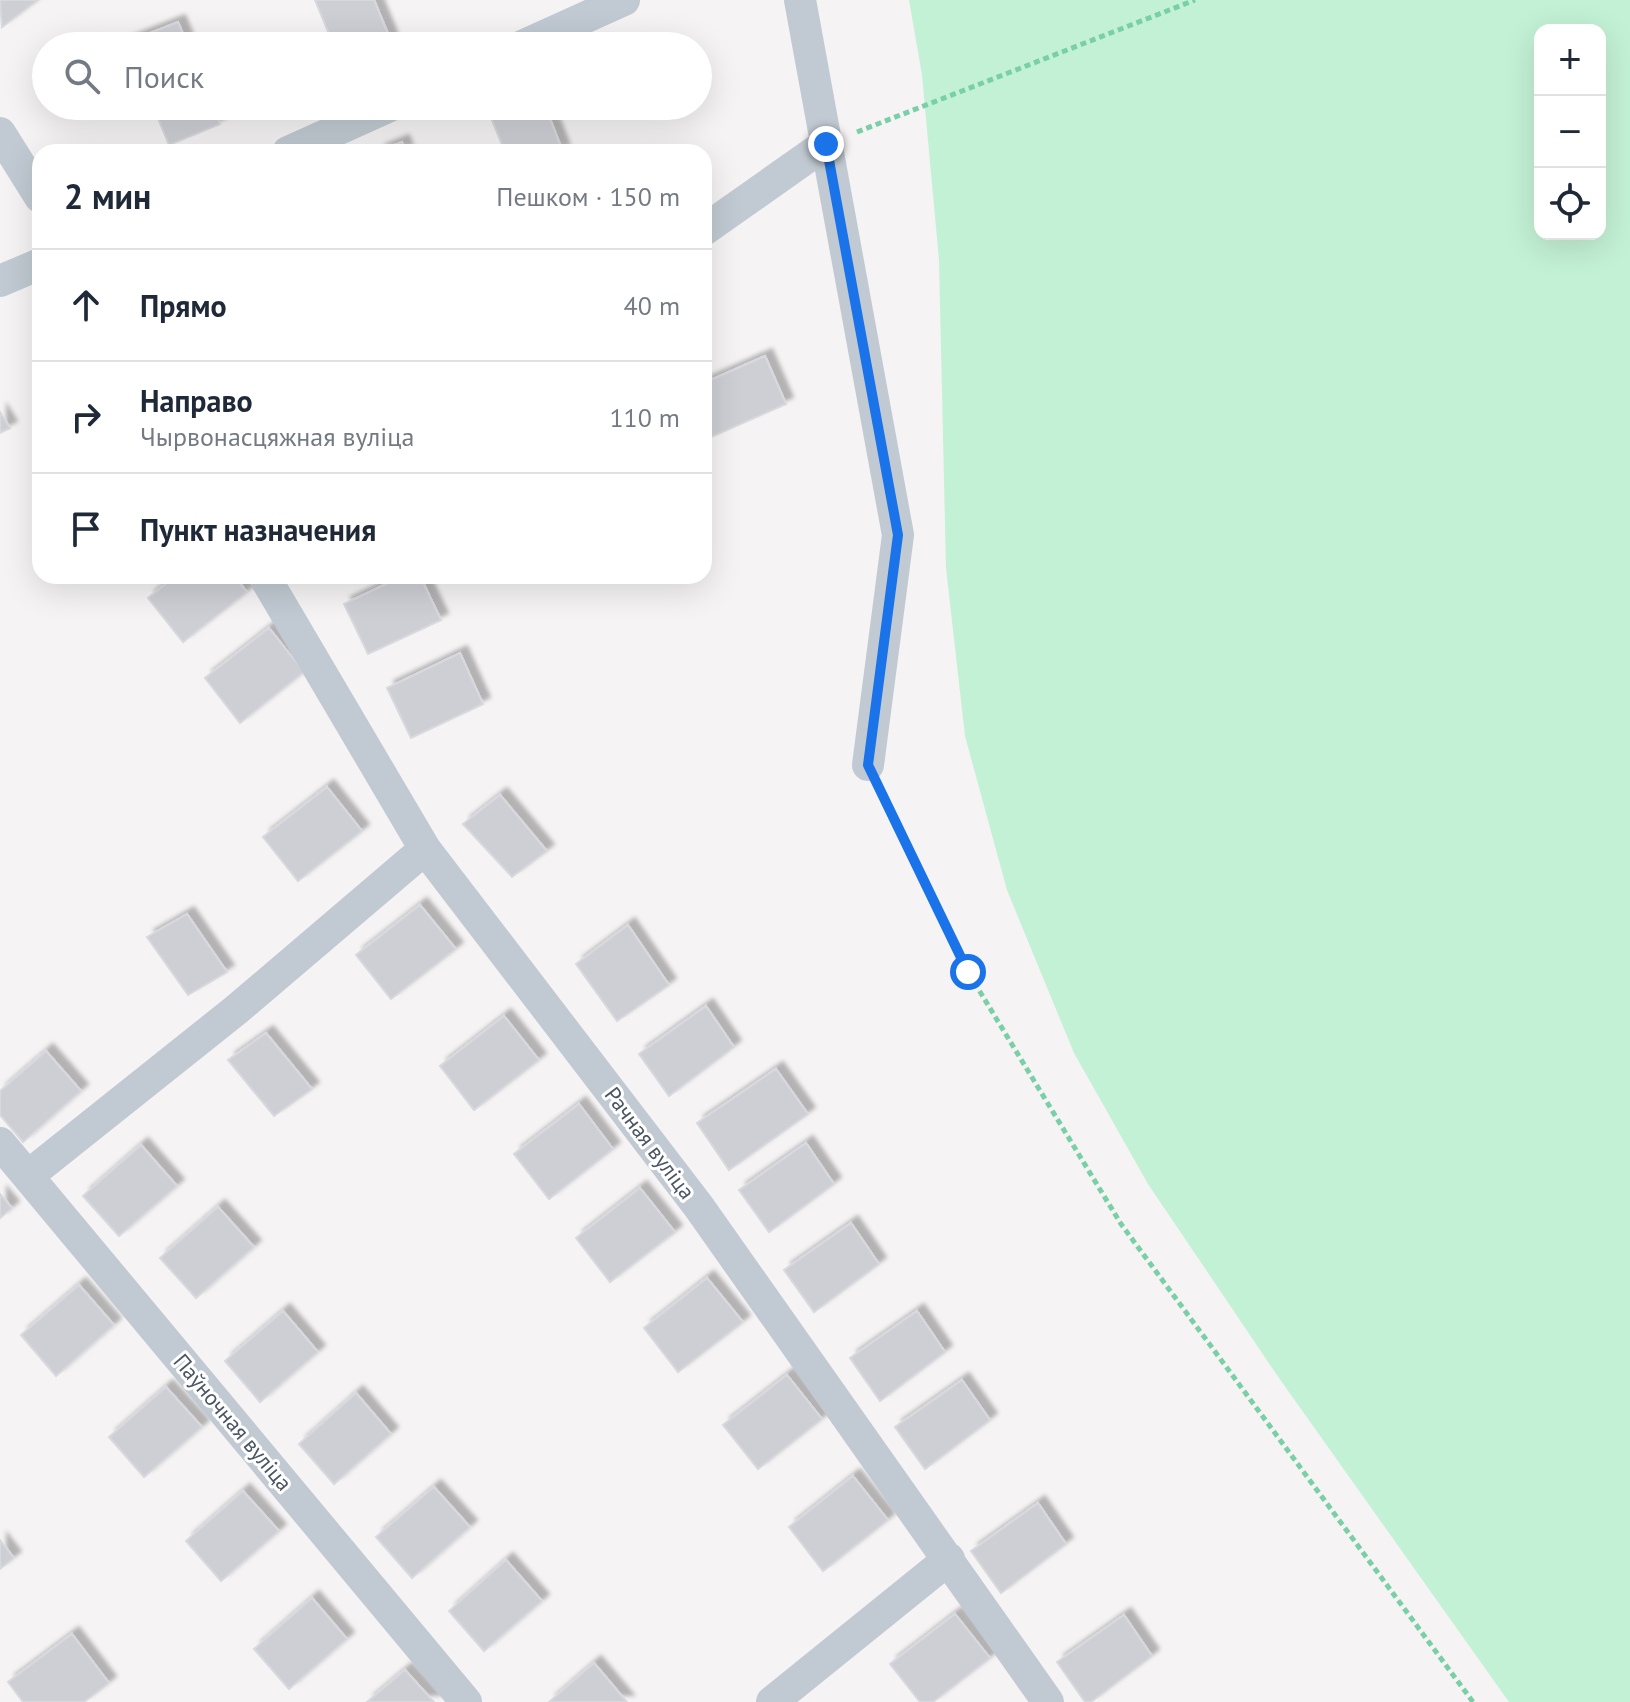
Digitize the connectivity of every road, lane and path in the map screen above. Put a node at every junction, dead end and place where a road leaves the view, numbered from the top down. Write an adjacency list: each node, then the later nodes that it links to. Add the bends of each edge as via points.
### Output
1 (624, 0): 4 (street)
2 (800, 0): 8 (street)
3 (1195, 0): 8 (path)
4 (553, 32)
5 (359, 120): 7 (street)
6 (0, 133): 9 (street)
7 (306, 144)
8 (826, 144): 10 (street); 14 (street, via 898,535)
9 (32, 184)
10 (712, 224)
11 (32, 267): 12 (street)
12 (0, 281)
13 (269, 584): 15 (street, Рачная вуліца)
14 (868, 765): 22 (path, via 968,972 1121,1224)
15 (425, 849): 17 (street, via 236,1010); 18 (street, Рачная вуліца, via 699,1207)
16 (0, 1143): 17 (street, Паўночная вуліца)
17 (29, 1175): 19 (street, Паўночная вуліца)
18 (949, 1559): 20 (street); 21 (street, Рачная вуліца)
19 (466, 1702)
20 (772, 1702)
21 (1048, 1702)
22 (1473, 1702)

